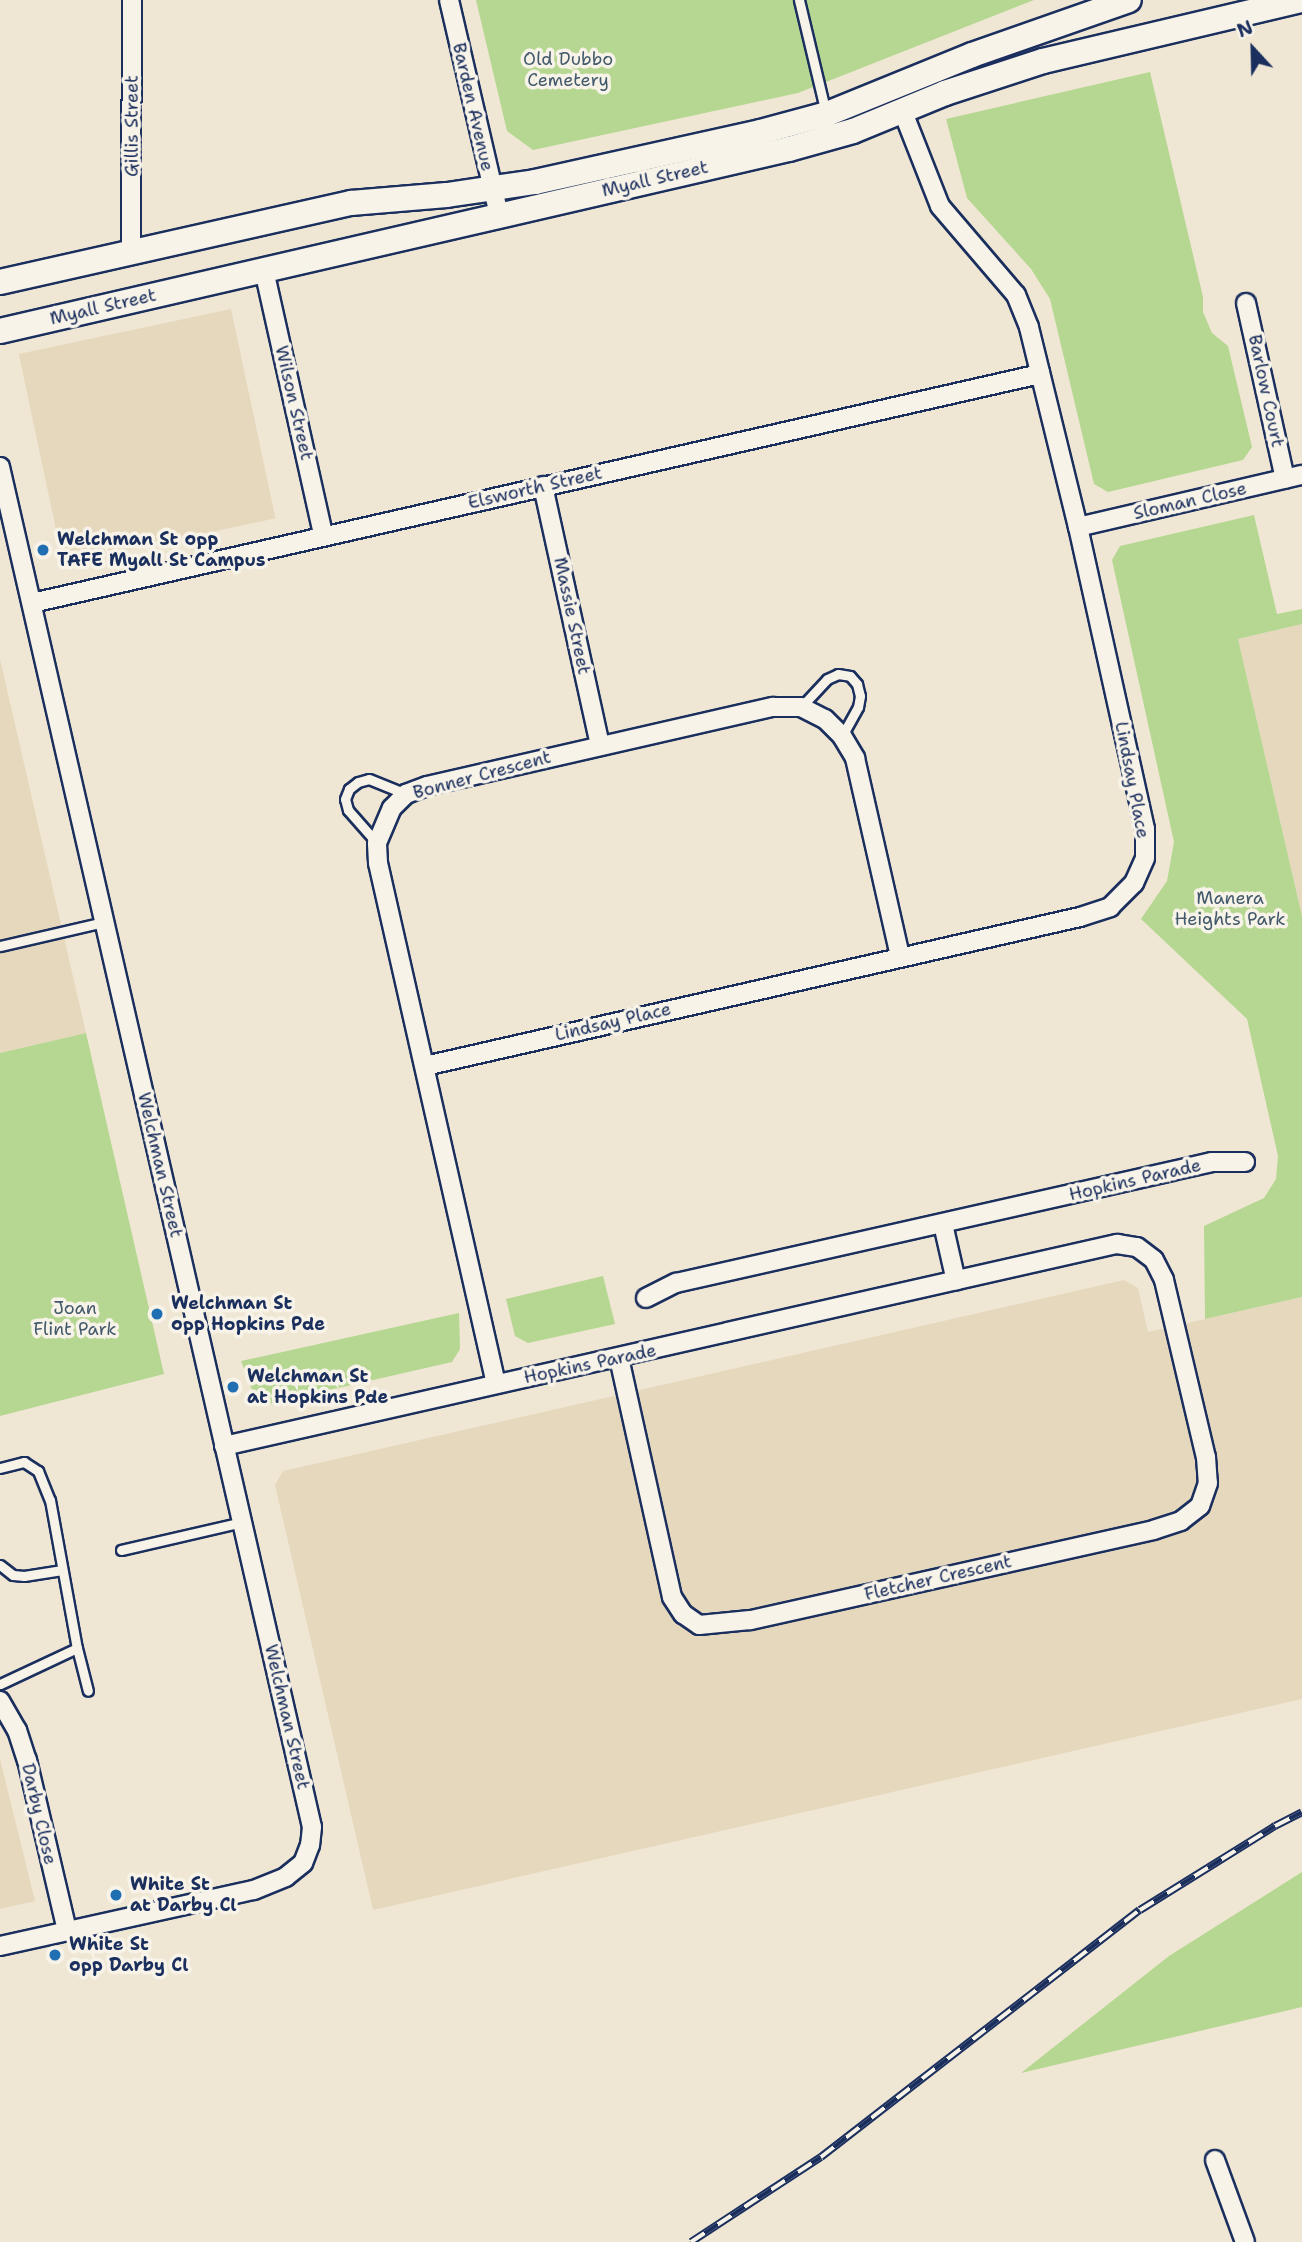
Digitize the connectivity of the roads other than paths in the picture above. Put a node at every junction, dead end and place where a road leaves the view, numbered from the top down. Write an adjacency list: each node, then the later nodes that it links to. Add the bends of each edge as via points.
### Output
1 (132, 0): 10 (street, Gillis Street)
2 (449, 0): 8 (street, Barden Avenue)
3 (800, 0): 7 (lane)
4 (1129, 0): 7 (street, Myall Street, via 972,55)
5 (1302, 0): 6 (street, Myall Street, via 1043,61)
6 (903, 111): 9 (street, Myall Street, via 789,149); 15 (street, Lindsay Place, via 940,206 1016,295)
7 (827, 114): 8 (street, Myall Street)
8 (492, 189): 9 (street, Barden Avenue); 10 (street, Myall Street, via 351,203)
9 (499, 215): 11 (street, Myall Street)
10 (131, 251): 12 (street, Myall Street)
11 (264, 270): 14 (street, Myall Street); 20 (street, Wilson Street)
12 (0, 282)
13 (1246, 303): 17 (street, Barlow Court)
14 (0, 331)
15 (1040, 374): 18 (street, Elsworth Street); 19 (street, Lindsay Place)
16 (0, 467): 21 (street, Welchman Street)
17 (1294, 477): 19 (street, Sloman Close)
18 (543, 486): 20 (street, Elsworth Street); 24 (street, Massie Street)
19 (1078, 527): 29 (street, Lindsay Place, via 1144,830 1145,858 1134,883 1110,906 1080,917)
20 (323, 535): 21 (street, Elsworth Street)
21 (32, 603): 27 (street, Welchman Street)
22 (801, 707): 23 (street, via 825,719); 23 (lane, via 827,679 838,674 850,676 860,696); 24 (street, Bonner Crescent, via 773,707)
23 (842, 736): 29 (street, via 855,758 864,791)
24 (600, 745): 25 (street, Bonner Crescent)
25 (406, 794): 26 (street, Bonner Crescent, via 392,808); 26 (lane, via 369,779 349,789 345,799 348,810)
26 (377, 843): 30 (street)
27 (104, 922): 28 (lane); 38 (street, Welchman Street)
28 (0, 946)
29 (900, 956): 30 (street, Lindsay Place)
30 (425, 1066): 37 (street)
31 (1245, 1162): 32 (street, Hopkins Parade, via 1212,1162)
32 (943, 1224): 34 (street); 35 (street, Hopkins Parade, via 676,1283)
33 (1154, 1259): 34 (street, Hopkins Parade, via 1137,1248 1117,1244); 36 (street, Fletcher Crescent, via 1164,1280 1206,1457 1208,1483 1200,1506 1181,1521 1154,1530 722,1625 699,1625 683,1614 672,1597)
34 (956, 1281): 36 (street, Hopkins Parade)
35 (646, 1298)
36 (619, 1358): 37 (street, Hopkins Parade)
37 (496, 1384): 38 (street, Hopkins Parade)
38 (224, 1447): 40 (street, Welchman Street)
39 (0, 1468): 43 (lane, via 24,1462 38,1471 50,1500)
40 (243, 1522): 41 (lane); 48 (street, Welchman Street, via 312,1827 303,1863 286,1877 253,1890)
41 (121, 1550)
42 (0, 1564): 43 (lane, via 13,1575)
43 (61, 1570): 44 (lane)
44 (77, 1648): 45 (lane); 46 (lane)
45 (0, 1684)
46 (88, 1692)
47 (0, 1701): 48 (street, Darby Close, via 27,1760)
48 (67, 1931): 49 (street)
49 (0, 1946)
50 (1215, 2160): 51 (street)
51 (1245, 2242)

